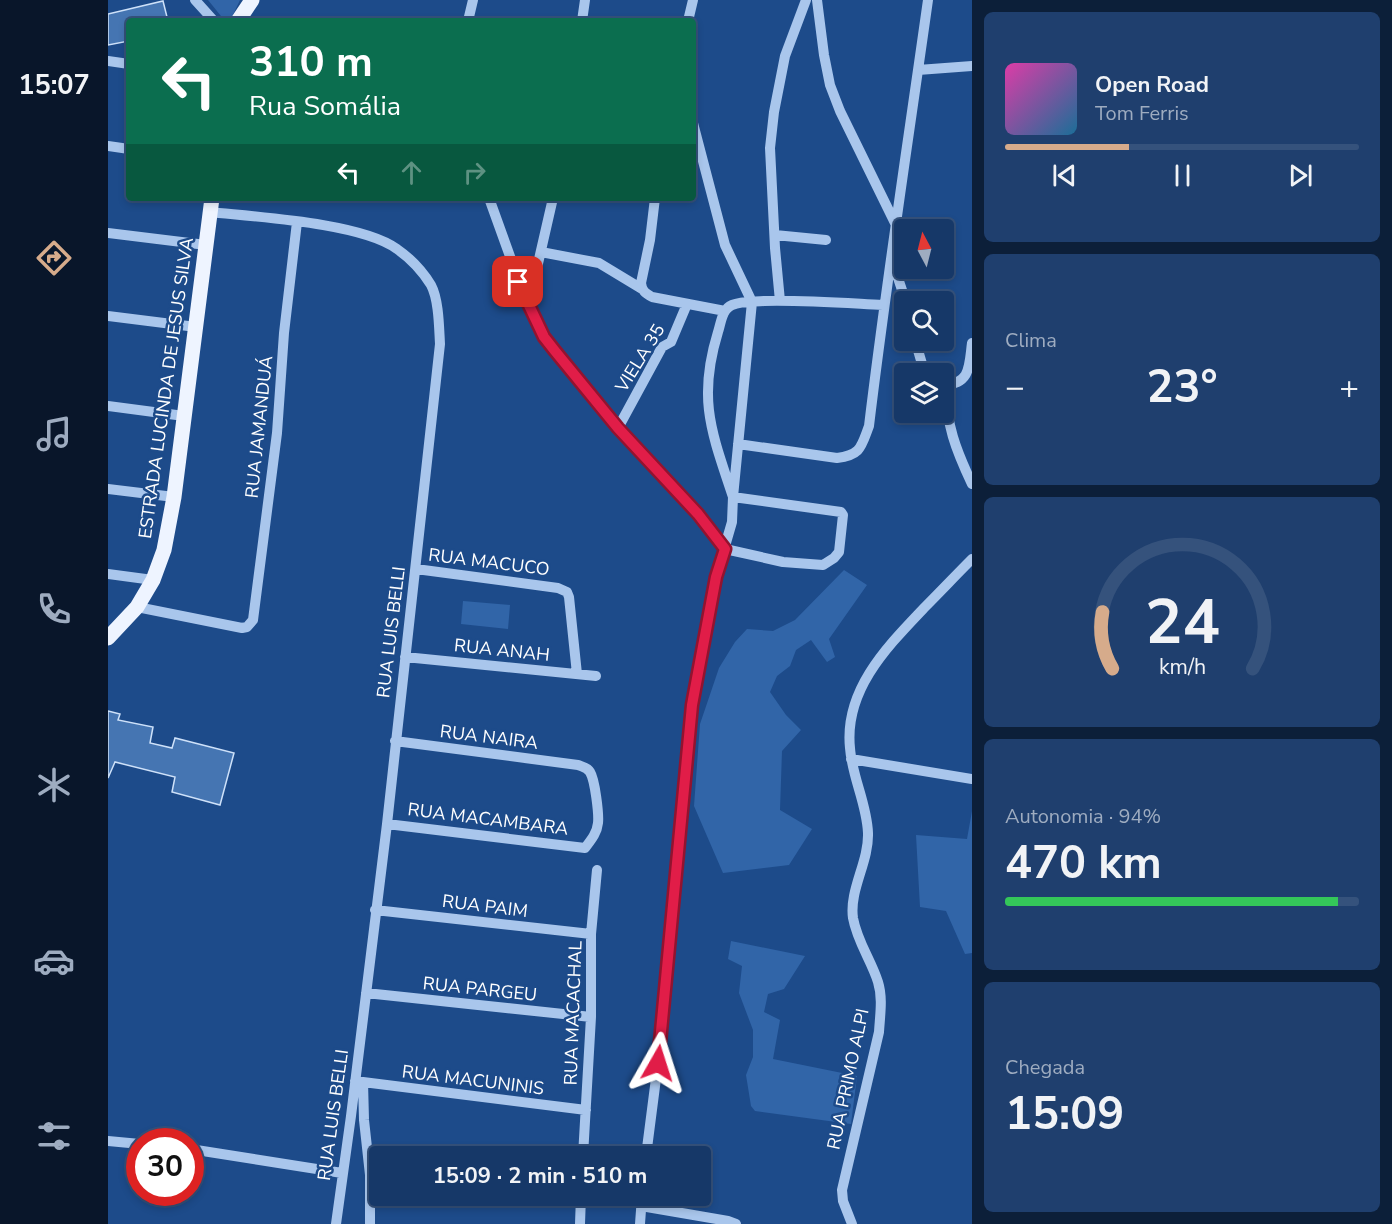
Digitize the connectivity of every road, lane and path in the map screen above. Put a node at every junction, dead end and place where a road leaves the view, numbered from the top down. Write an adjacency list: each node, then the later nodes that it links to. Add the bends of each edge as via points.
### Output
1 (195, 0): 9 (street)
2 (252, 0): 10 (main road)
3 (473, 0): 11 (street)
4 (585, 0): 12 (street)
5 (693, 0): 13 (street)
6 (806, 0): 29 (street, via 785,56 774,112 770,148)
7 (817, 0): 26 (street, via 830,85)
8 (928, 0): 17 (street)
9 (211, 18)
10 (240, 18)
11 (470, 18)
12 (582, 18)
13 (689, 18)
14 (108, 61): 15 (street)
15 (126, 64)
16 (972, 66): 17 (street)
17 (918, 70): 25 (street)
18 (696, 134): 39 (street, via 725,245)
19 (108, 146): 20 (street)
20 (126, 148)
21 (490, 201): 37 (street)
22 (552, 201): 33 (street)
23 (656, 201): 35 (street)
24 (211, 205): 27 (street, RUA LUIS BELLI); 32 (main road, ESTRADA LUCINDA DE JESUS SILVA)
25 (896, 219)
26 (894, 221)
27 (297, 222): 58 (street, RUA LUIS BELLI, via 369,235 397,248 422,271 433,288 440,344); 61 (street, RUA JAMANDUÁ, via 277,433 250,625 242,628)
28 (108, 233): 32 (street)
29 (775, 235): 31 (street); 38 (street)
30 (894, 235): 34 (street)
31 (826, 240)
32 (206, 245): 44 (main road, ESTRADA LUCINDA DE JESUS SILVA)
33 (541, 252): 35 (street, via 600,263); 37 (street)
34 (892, 260): 36 (street); 41 (street)
35 (642, 289): 40 (street, via 652,297)
36 (902, 291)
37 (525, 298): 50 (street, via 544,337)
38 (780, 301): 39 (street); 41 (street)
39 (752, 302): 42 (street, via 733,304); 51 (street)
40 (687, 304): 42 (street); 50 (street, VIELA 35, via 671,342 662,347)
41 (883, 305): 51 (street, via 869,426 859,449 851,456 837,458)
42 (725, 310): 54 (street, via 711,354 708,413)
43 (108, 316): 44 (street)
44 (196, 327): 48 (main road, ESTRADA LUCINDA DE JESUS SILVA)
45 (972, 343): 46 (street, via 968,370 964,379)
46 (954, 384)
47 (108, 406): 48 (street)
48 (184, 416): 55 (main road, ESTRADA LUCINDA DE JESUS SILVA)
49 (948, 423): 52 (street)
50 (618, 428): 56 (street)
51 (738, 444): 54 (street)
52 (972, 484)
53 (108, 489): 55 (street)
54 (733, 496): 56 (street); 56 (street, via 841,512 839,552 823,565 814,565)
55 (174, 497): 60 (main road, ESTRADA LUCINDA DE JESUS SILVA, via 164,550)
56 (725, 549): 82 (street, via 716,577 692,705)
57 (972, 559): 67 (street, RUA PRIMO ALPI, via 876,661 853,712 849,732)
58 (416, 569): 63 (street, RUA LUIS BELLI); 64 (street, RUA MACUCO, via 567,592)
59 (108, 574): 60 (street)
60 (153, 580): 61 (main road, ESTRADA LUCINDA DE JESUS SILVA)
61 (137, 607): 62 (main road, ESTRADA LUCINDA DE JESUS SILVA)
62 (108, 638)
63 (405, 657): 64 (street, RUA ANAH); 66 (street, RUA LUIS BELLI)
64 (577, 674): 65 (street, RUA ANAH)
65 (596, 676)
66 (395, 741): 69 (street, RUA LUIS BELLI); 70 (street, RUA NAIRA, via 586,768 591,773 598,823)
67 (851, 759): 68 (street); 94 (street, RUA PRIMO ALPI, via 868,835 853,916 878,981 881,1002 879,1032 842,1190)
68 (972, 779)
69 (387, 824): 70 (street, RUA MACAMBARA); 72 (street, RUA LUIS BELLI)
70 (585, 848)
71 (597, 870): 73 (street, RUA MACACHAL)
72 (375, 910): 73 (street, RUA PAIM); 74 (street, RUA LUIS BELLI)
73 (591, 934): 75 (street, RUA MACACHAL)
74 (366, 993): 75 (street, RUA PARGEU); 76 (street, RUA LUIS BELLI)
75 (591, 1017): 77 (street, RUA MACACHAL)
76 (359, 1081): 77 (street, RUA MACUNINIS); 80 (street); 84 (street, RUA LUIS BELLI)
77 (586, 1110): 81 (street, RUA MACACHAL)
78 (108, 1141): 79 (street)
79 (126, 1143)
80 (369, 1146)
81 (584, 1146)
82 (647, 1146)
83 (204, 1151): 84 (street)
84 (342, 1173): 89 (street, RUA LUIS BELLI)
85 (372, 1206): 90 (street)
86 (581, 1206): 91 (street)
87 (642, 1206): 92 (street)
88 (664, 1206): 93 (street)
89 (336, 1224)
90 (370, 1224)
91 (580, 1224)
92 (640, 1224)
93 (736, 1224)
94 (852, 1224)

